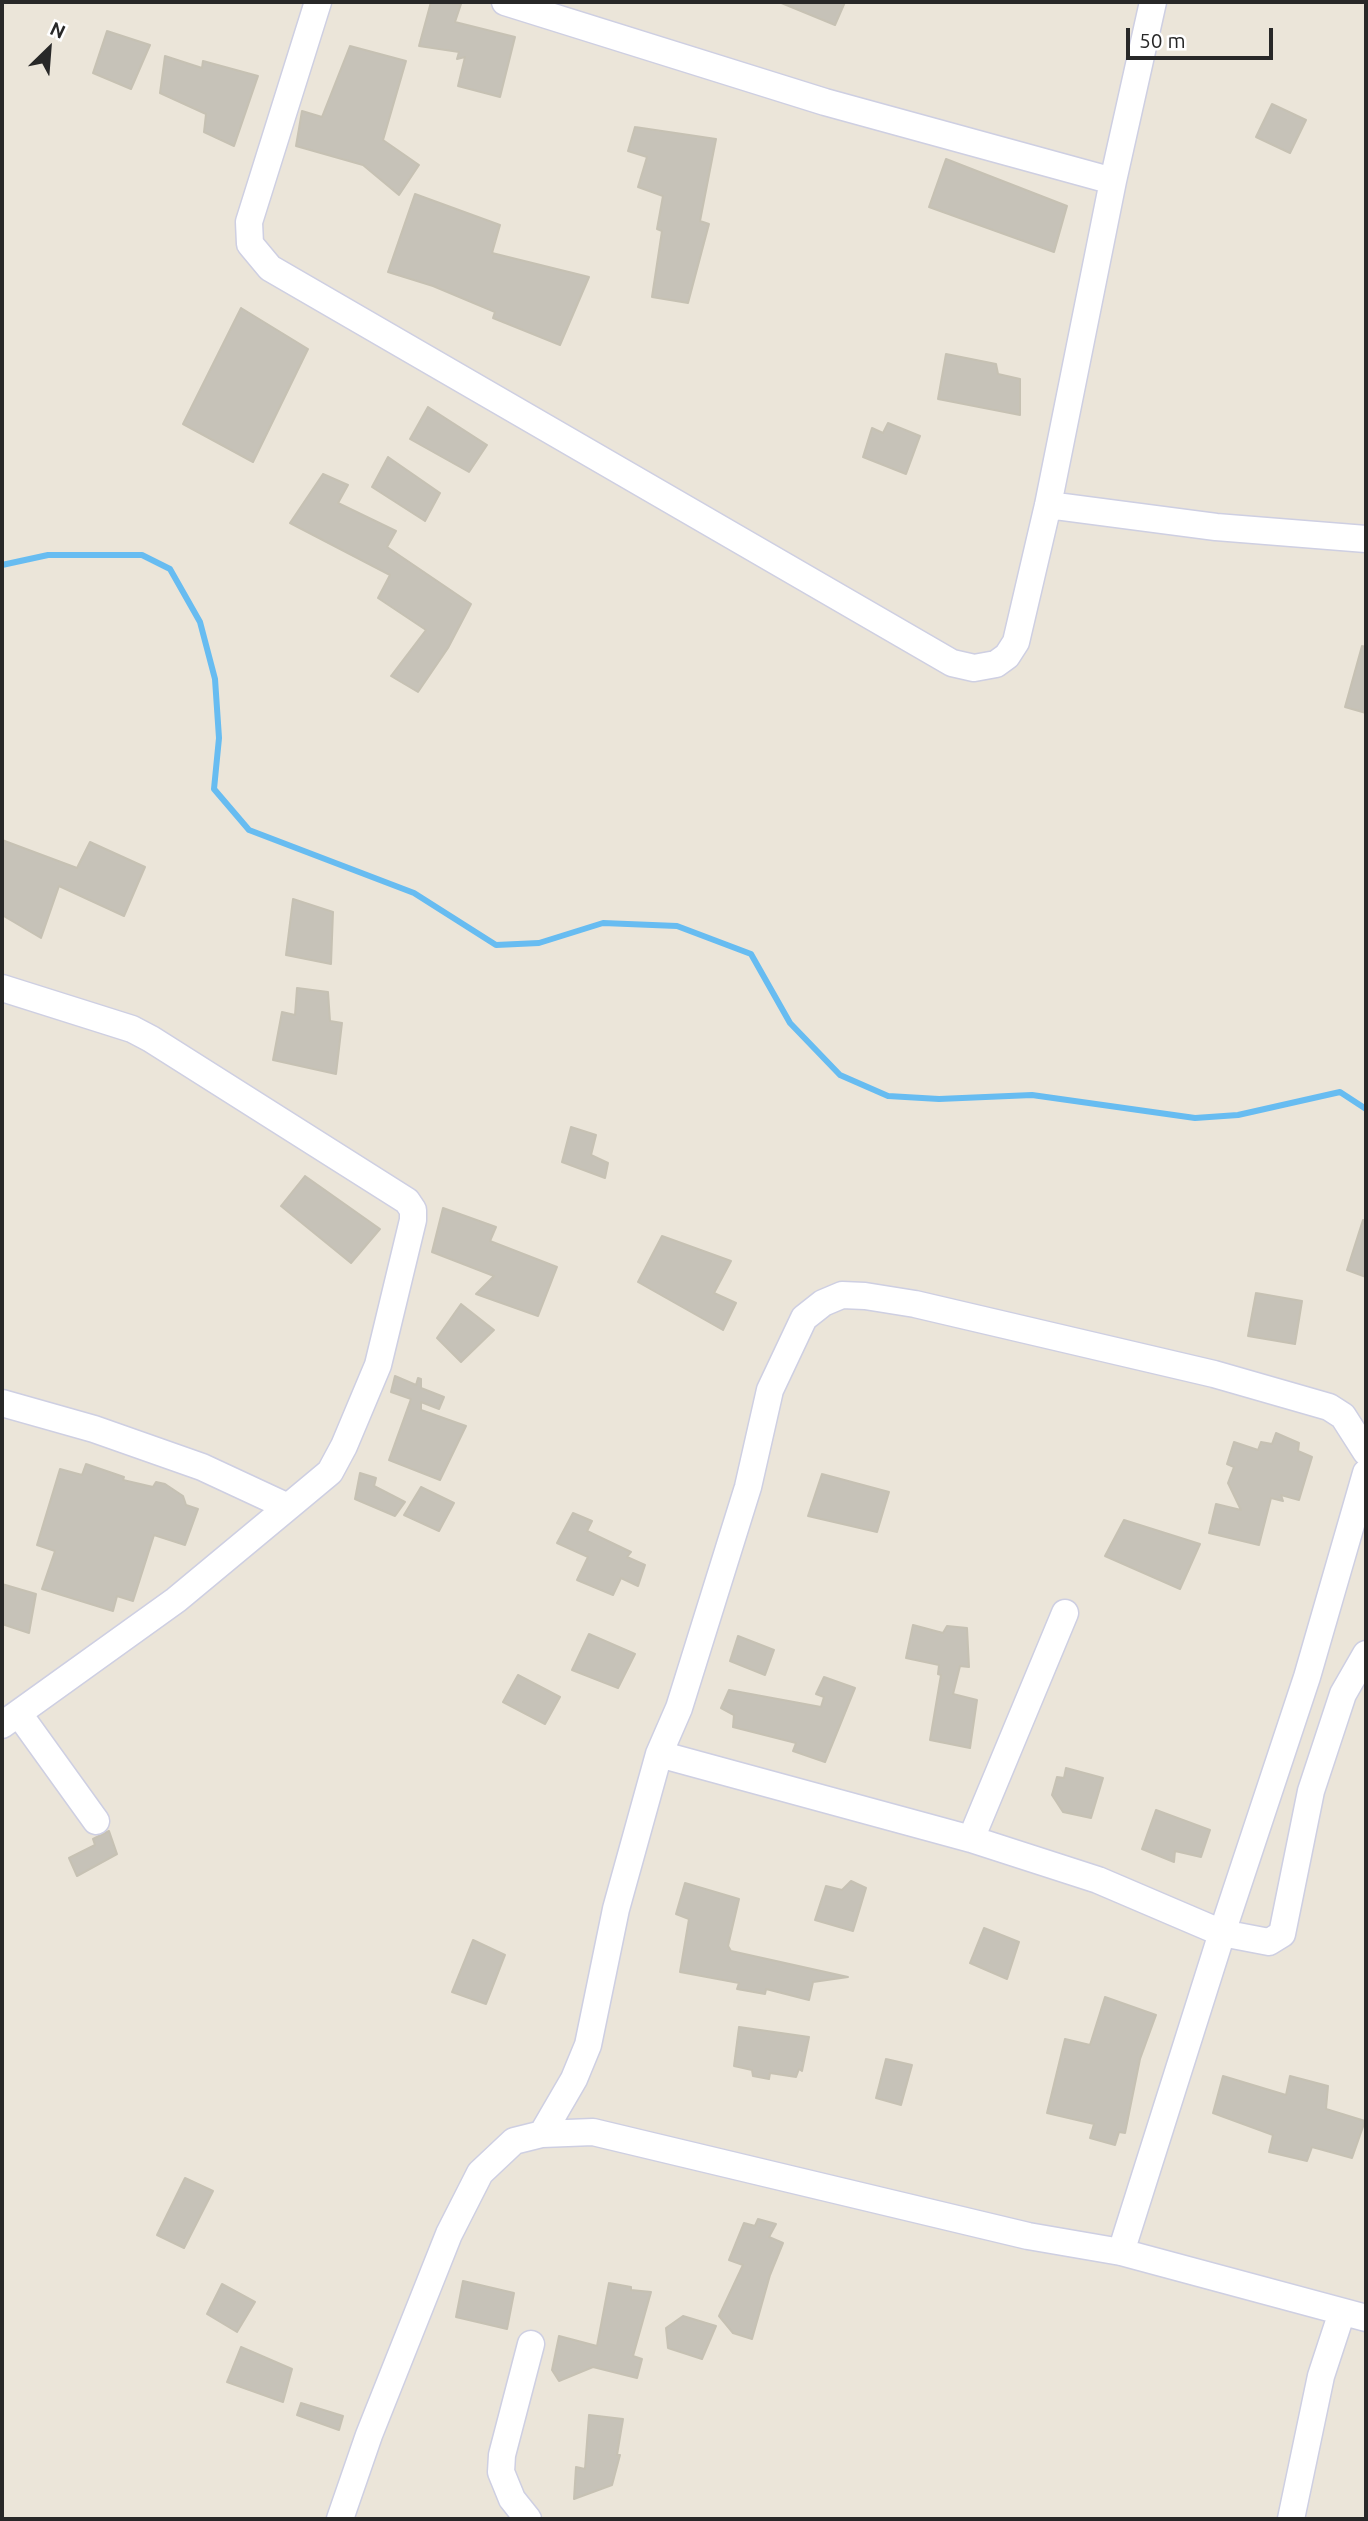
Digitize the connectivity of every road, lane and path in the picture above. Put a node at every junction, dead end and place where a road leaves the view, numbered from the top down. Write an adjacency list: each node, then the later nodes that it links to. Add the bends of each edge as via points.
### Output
1 (318, 2): 5 (street, via 249,222 250,244 270,268 952,663 974,668 996,664 1016,642)
2 (506, 2): 4 (street, via 825,102)
3 (1153, 2): 4 (street)
4 (1113, 181): 5 (street)
5 (1048, 505): 6 (street, via 1216,527)
6 (1366, 539)
7 (2, 988): 11 (street, via 151,1039 407,1201 413,1210 378,1365 330,1472)
8 (2, 1403): 11 (street, via 202,1466)
9 (1366, 1452): 15 (street, via 1343,1416 1316,1404 1058,1337 915,1304 842,1294 804,1318 770,1390 747,1487 679,1708)
10 (1366, 1473): 18 (street, via 1307,1677)
11 (288, 1507): 14 (street, via 176,1600)
12 (1065, 1613): 17 (street)
13 (1366, 1654): 18 (street, via 1343,1694 1311,1791 1282,1934 1269,1942)
14 (10, 1720): 16 (street)
15 (659, 1754): 17 (street); 19 (street, via 617,1909 588,2045)
16 (96, 1821)
17 (971, 1839): 18 (street, via 1097,1880)
18 (1222, 1933): 20 (street)
19 (542, 2134): 20 (street, via 593,2132 1028,2236); 23 (street, via 514,2141 480,2173 444,2247)
20 (1121, 2252): 21 (street)
21 (1354, 2315): 25 (street, via 1321,2376)
22 (531, 2344): 24 (street, via 501,2472 512,2499)
23 (340, 2519)
24 (528, 2519)
25 (1291, 2519)

